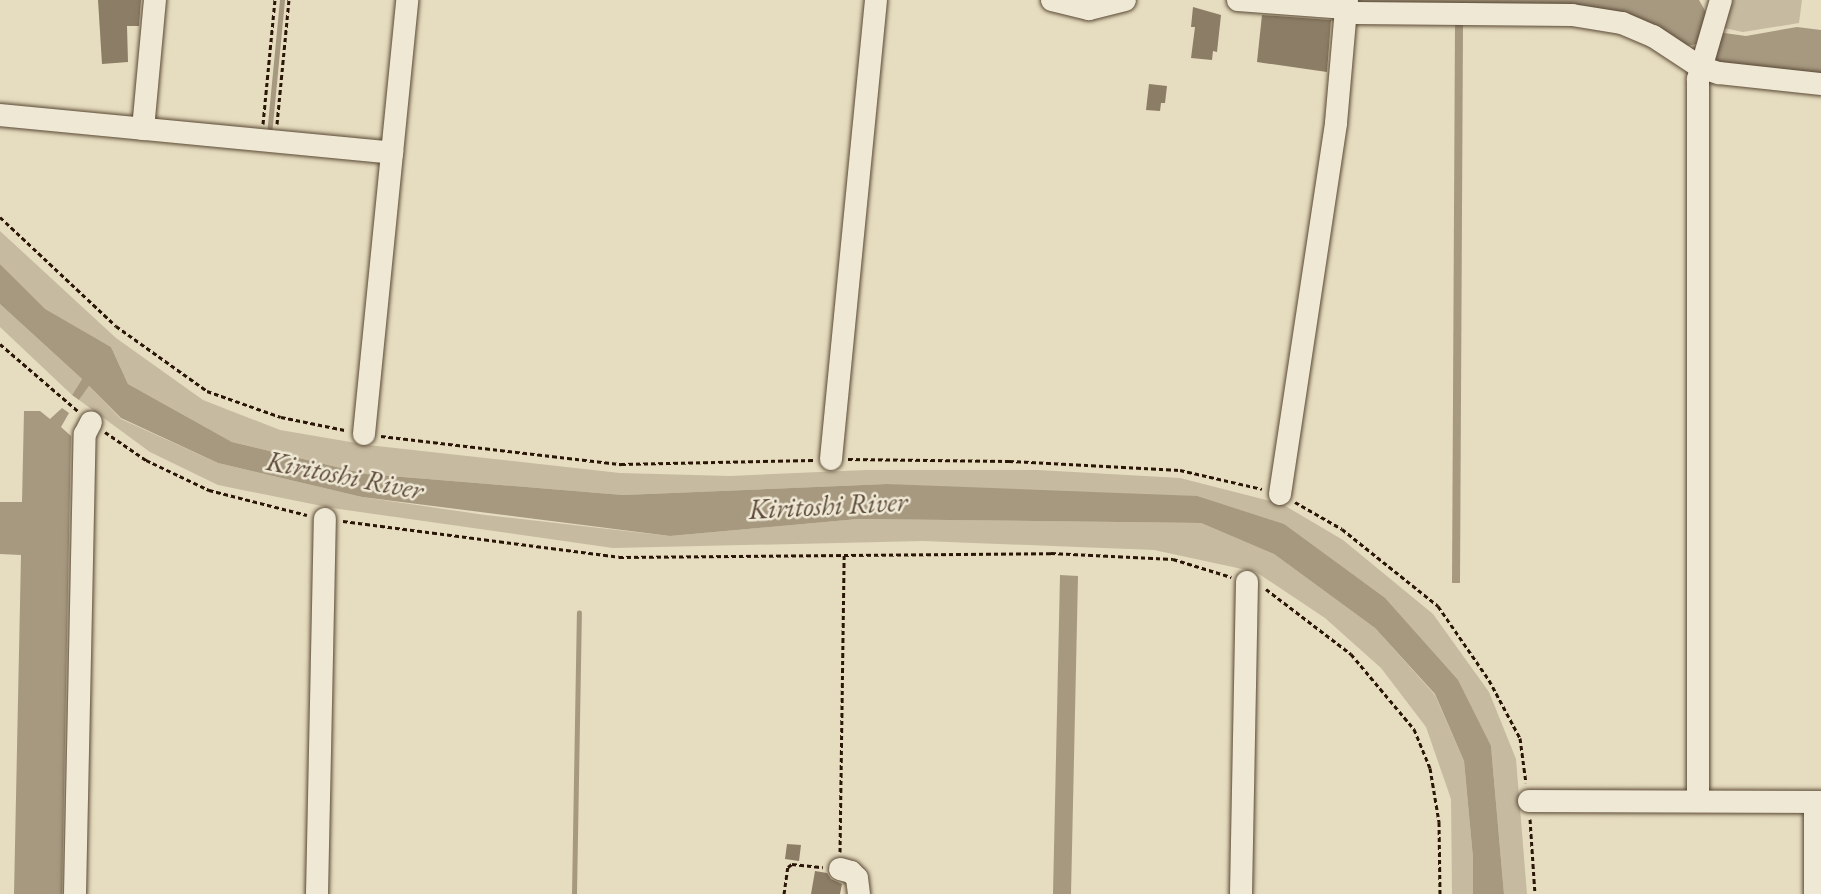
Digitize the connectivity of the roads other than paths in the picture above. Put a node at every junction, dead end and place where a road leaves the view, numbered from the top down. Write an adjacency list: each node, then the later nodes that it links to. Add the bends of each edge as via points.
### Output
1 (155, 0): 12 (street)
2 (407, 0): 13 (street)
3 (876, 0): 16 (street)
4 (1052, 0): 5 (street, via 1089,9)
5 (1125, 0)
6 (1238, 0): 8 (street)
7 (1721, 0): 9 (street)
8 (1346, 4): 9 (street, via 1355,13 1572,15 1622,23); 17 (street, via 1336,123)
9 (1702, 59): 10 (street, via 1719,74); 21 (street)
10 (1821, 84)
11 (0, 115): 12 (street)
12 (143, 129): 13 (street)
13 (392, 153): 15 (street)
14 (91, 422): 24 (street, via 86,434)
15 (364, 434)
16 (831, 459)
17 (1280, 494)
18 (326, 519): 25 (street)
19 (1247, 582): 27 (street)
20 (1529, 801): 21 (street)
21 (1698, 801): 22 (street)
22 (1818, 801): 28 (street)
23 (840, 869): 26 (street, via 857,878)
24 (75, 894)
25 (317, 894)
26 (859, 894)
27 (1241, 894)
28 (1815, 894)

